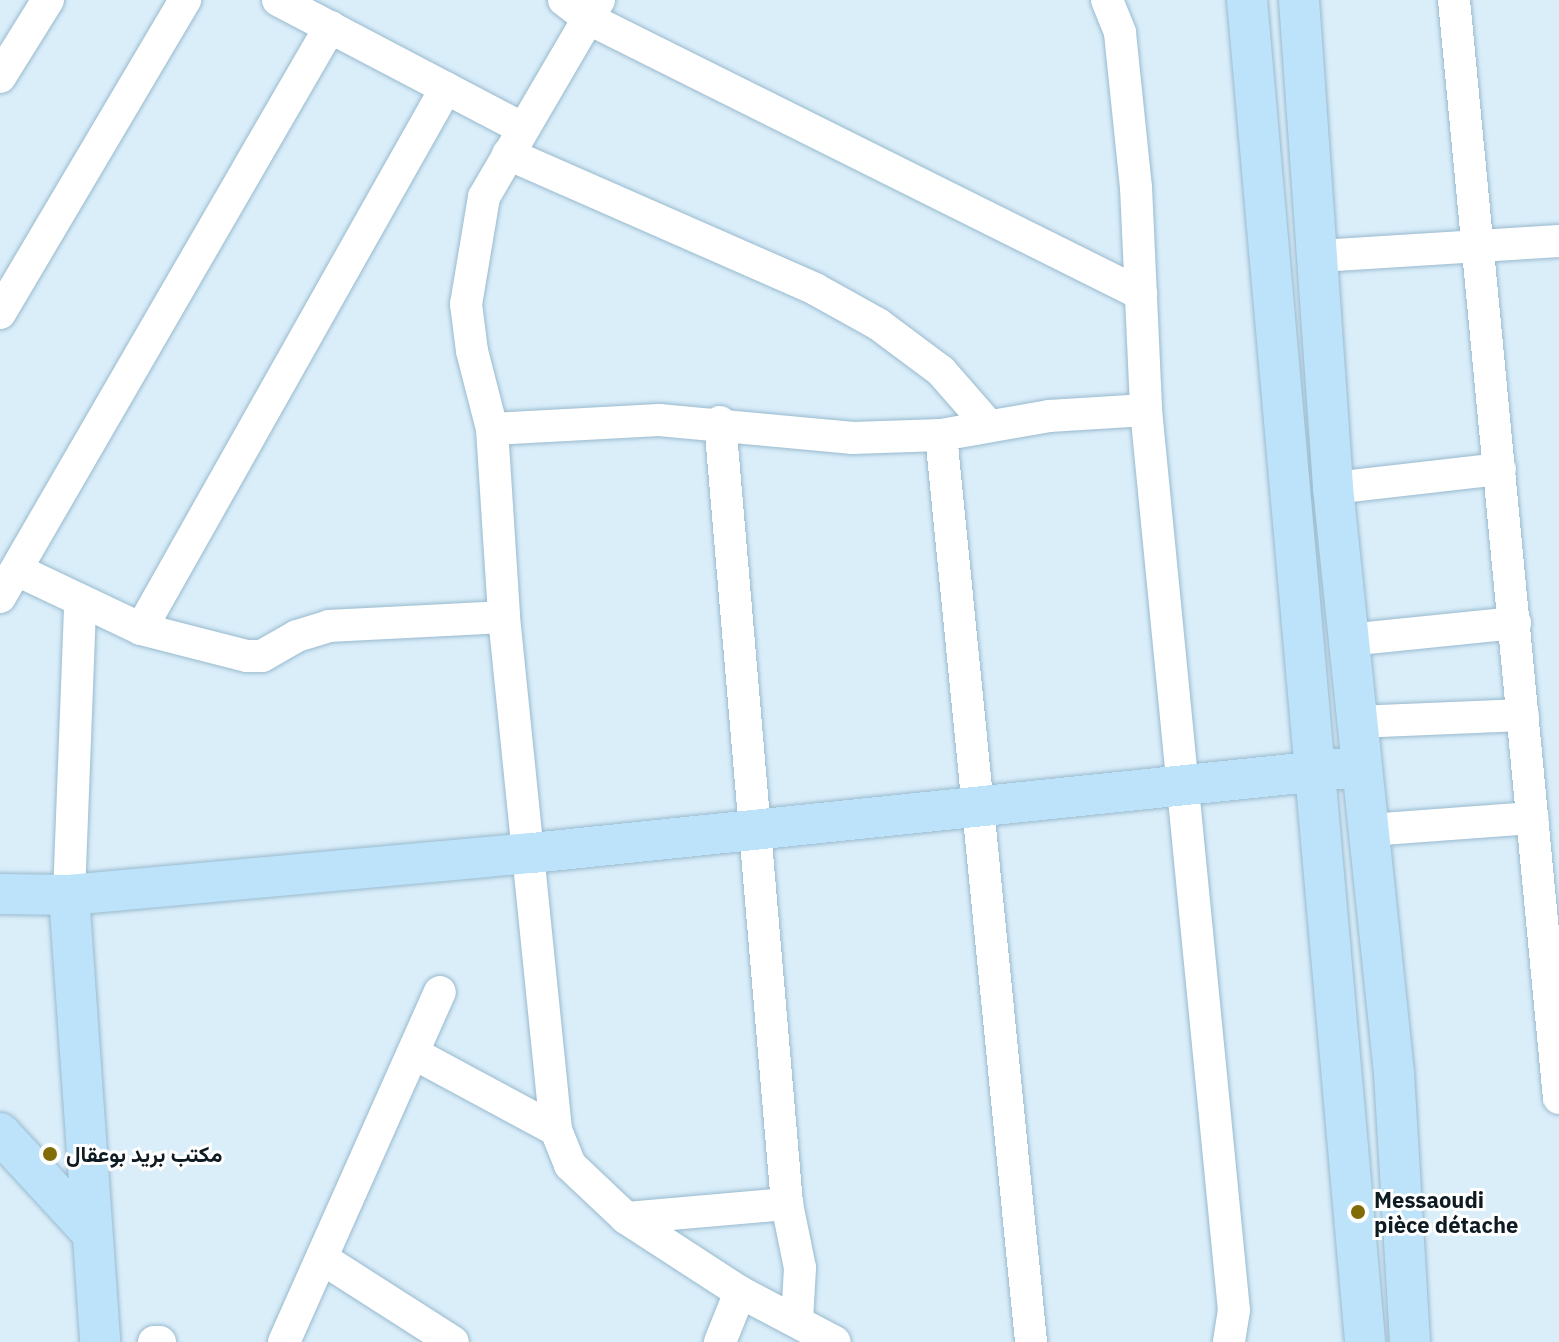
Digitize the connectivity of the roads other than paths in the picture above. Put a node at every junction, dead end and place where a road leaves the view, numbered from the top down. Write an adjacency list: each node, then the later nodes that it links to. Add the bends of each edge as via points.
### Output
1 (48, 0): 10 (street)
2 (278, 0): 9 (street)
3 (1107, 0): 16 (street, via 1120,33)
4 (1247, 0): 35 (main road)
5 (1299, 0): 15 (main road)
6 (1454, 0): 14 (street)
7 (179, 2): 17 (street)
8 (584, 6): 12 (street); 16 (street)
9 (330, 27): 11 (street); 25 (street)
10 (0, 77)
11 (446, 88): 12 (street); 30 (street)
12 (514, 141): 20 (street, via 878,324 941,371); 21 (street, via 484,197 466,304)
13 (1559, 241): 14 (street)
14 (1479, 250): 15 (street); 23 (street)
15 (1320, 256): 24 (main road)
16 (1141, 294): 18 (street)
17 (0, 313)
18 (1146, 410): 20 (street); 36 (street)
19 (720, 422): 21 (street); 22 (street, via 853,438); 39 (street)
20 (989, 426): 22 (street)
21 (492, 429): 28 (street)
22 (941, 435): 37 (street)
23 (1500, 469): 24 (street); 29 (street)
24 (1333, 488): 31 (main road)
25 (17, 570): 26 (street); 27 (street)
26 (0, 597)
27 (80, 603): 30 (street); 43 (street)
28 (504, 617): 30 (street, via 329,626 262,656 232,654); 41 (street)
29 (1515, 623): 31 (street); 32 (street)
30 (141, 629)
31 (1348, 640): 33 (main road)
32 (1523, 715): 33 (street); 38 (street)
33 (1356, 722): 34 (main road)
34 (1359, 767): 35 (main road); 40 (main road)
35 (1316, 771): 36 (main road); 63 (main road)
36 (1180, 785): 37 (main road); 62 (street, via 1234,1310)
37 (976, 809): 39 (main road); 61 (street)
38 (1533, 818): 40 (street); 45 (street)
39 (754, 827): 41 (main road); 50 (street)
40 (1368, 830): 64 (main road, via 1394,1073)
41 (532, 853): 43 (main road); 48 (street)
42 (0, 894): 43 (main road)
43 (69, 895): 52 (main road)
44 (440, 992): 46 (street)
45 (1555, 994): 47 (street)
46 (413, 1053): 48 (street); 53 (street)
47 (1559, 1098)
48 (556, 1130): 51 (street, via 570,1165)
49 (0, 1133): 52 (main road)
50 (787, 1204): 51 (street); 55 (street, via 800,1268)
51 (626, 1218): 54 (street)
52 (92, 1233): 56 (main road)
53 (323, 1259): 57 (street); 58 (street)
54 (740, 1292): 55 (street); 59 (street)
55 (797, 1320): 60 (street)
56 (100, 1342)
57 (284, 1342)
58 (453, 1342)
59 (720, 1342)
60 (835, 1342)
61 (1031, 1342)
62 (1229, 1342)
63 (1365, 1342)
64 (1410, 1342)

